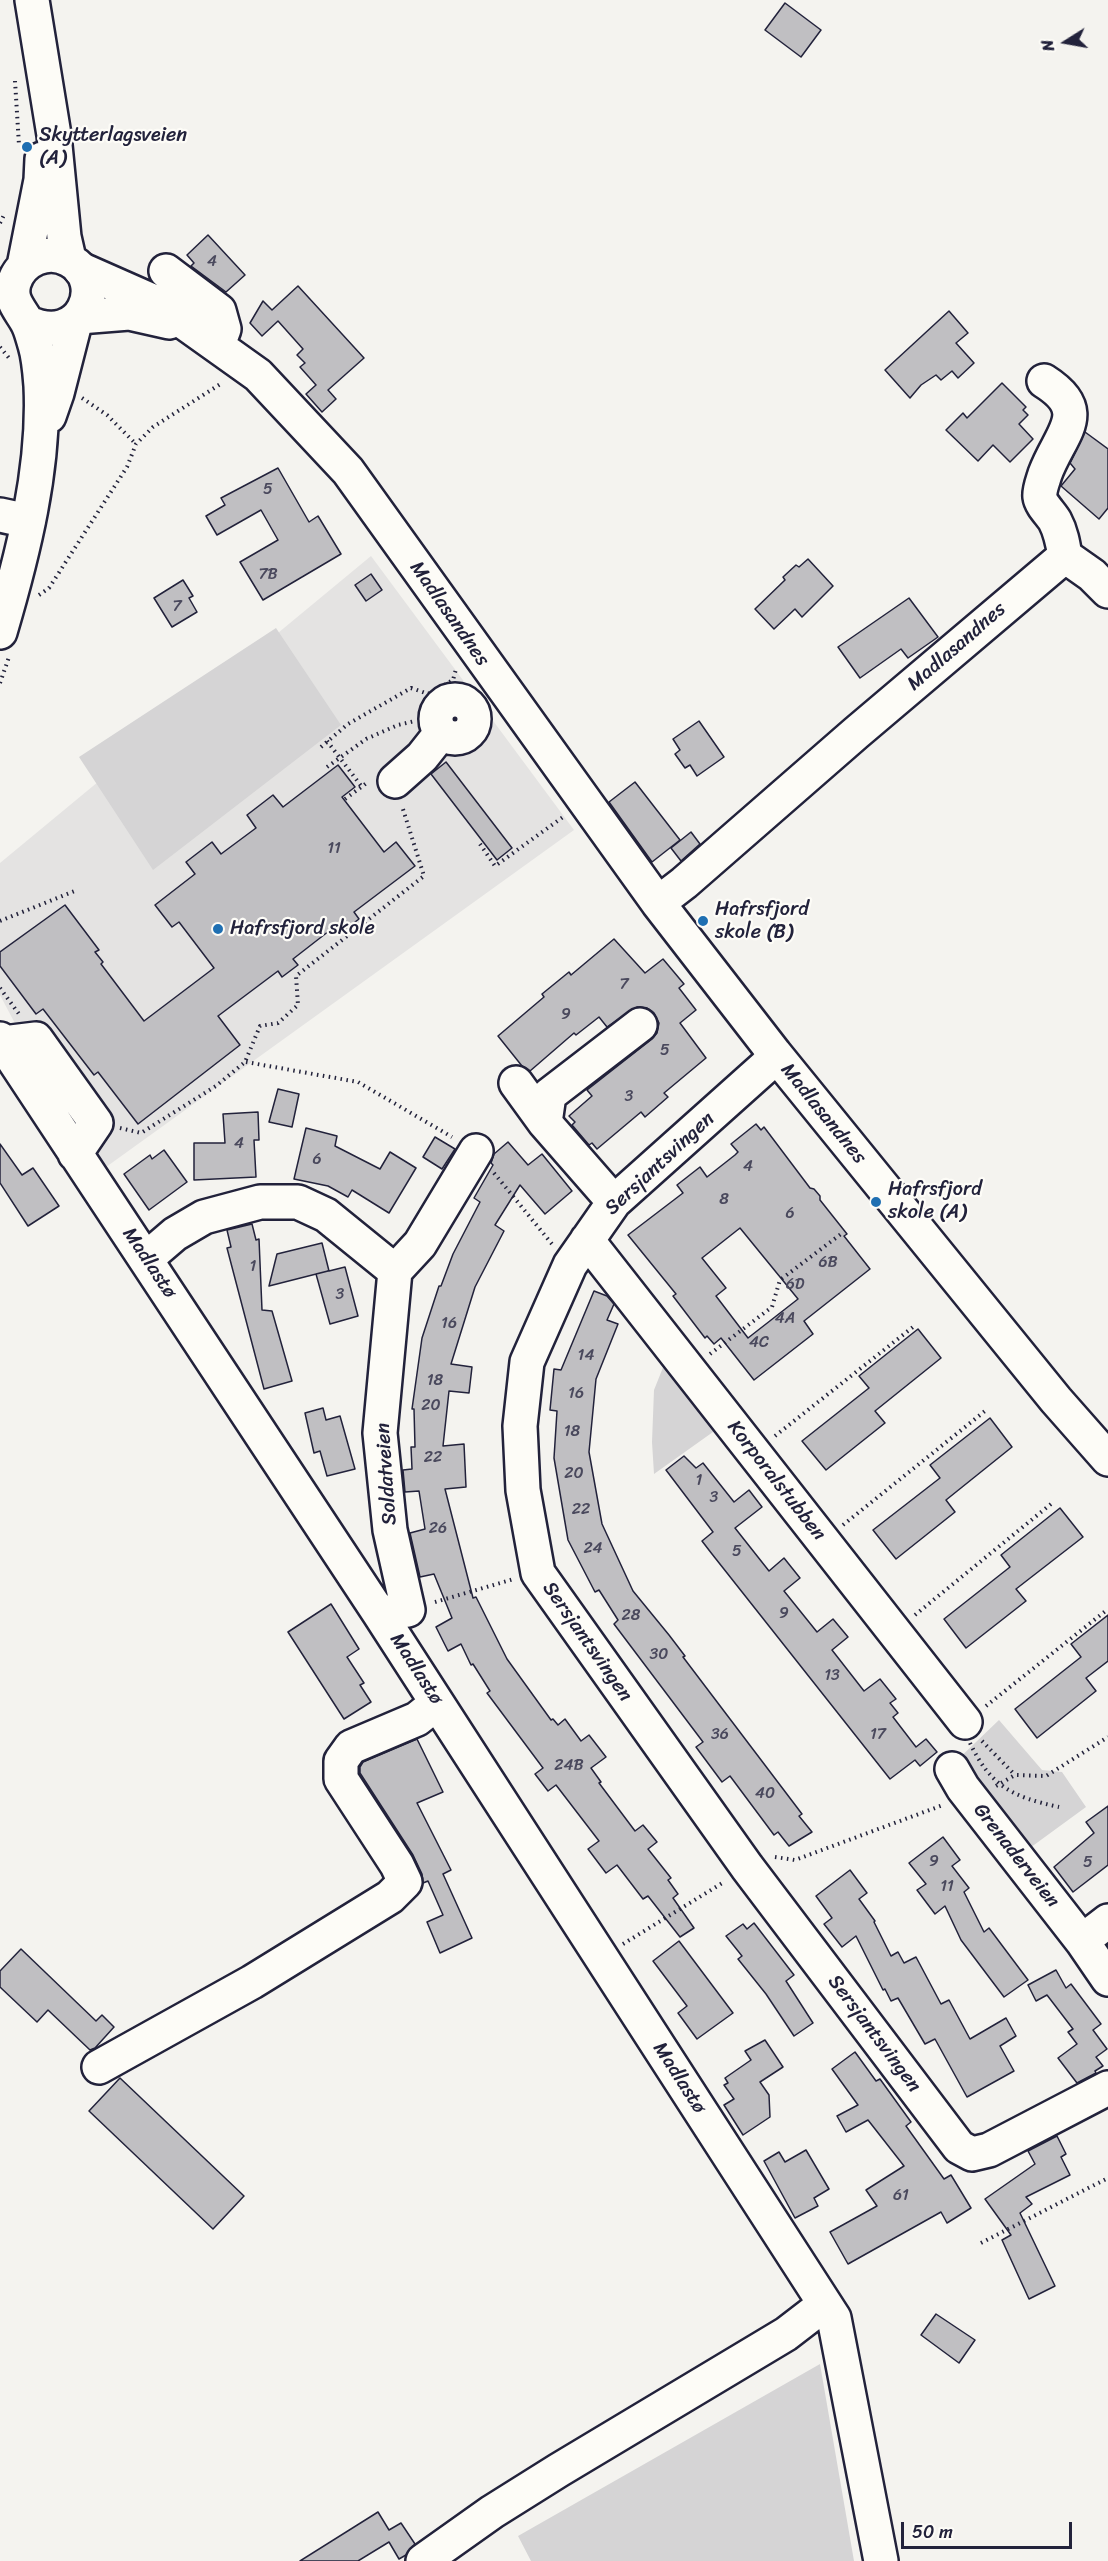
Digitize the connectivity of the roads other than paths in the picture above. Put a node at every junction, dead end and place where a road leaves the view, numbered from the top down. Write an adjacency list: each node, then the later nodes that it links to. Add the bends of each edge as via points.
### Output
1 (32, 0): 2 (street)
2 (46, 91): 3 (street, via 63,226); 4 (street, via 41,180)
3 (74, 264): 4 (street, via 60,256 44,255); 6 (street, via 86,281 88,296); 8 (street, Madlasandnes, via 157,303)
4 (24, 266): 7 (street, via 15,281 13,295)
5 (166, 270): 9 (street, via 219,311 224,329)
6 (78, 318): 7 (street, via 68,326 51,330); 8 (street, Madlasandnes, via 129,313); 11 (street)
7 (27, 322): 11 (street, via 41,385)
8 (186, 325): 9 (street, Madlasandnes)
9 (218, 345): 16 (street, Madlasandnes, via 258,375 348,471)
10 (1044, 381): 13 (street, via 1060,391 1071,409 1072,418 1053,453 1040,498 1056,523)
11 (42, 434): 12 (street)
12 (14, 518): 15 (street)
13 (1065, 556): 14 (street); 18 (street, Madlasandnes)
14 (1108, 591)
15 (0, 632)
16 (488, 669): 17 (street, via 472,682 463,701 472,711 474,724 466,735 453,738 431,726 422,757); 18 (street, Madlasandnes)
17 (395, 781)
18 (658, 903): 21 (street, Madlasandnes)
19 (640, 1025): 23 (street, via 549,1095)
20 (1, 1041): 25 (street, Madlastø); 25 (street, via 36,1040 96,1123)
21 (775, 1054): 26 (street, Sersjantsvingen); 30 (street, Madlasandnes)
22 (516, 1083): 23 (street)
23 (545, 1123): 26 (street)
24 (476, 1151): 29 (street, via 420,1244)
25 (75, 1154): 28 (street, Madlastø)
26 (614, 1202): 27 (street, Sersjantsvingen)
27 (578, 1253): 33 (street, Korporalstubben, via 688,1370); 39 (street, Sersjantsvingen, via 527,1362 520,1426 523,1490 538,1574 747,1867 959,2147 972,2154 989,2150)
28 (147, 1258): 29 (street, via 204,1216 260,1202 298,1202 326,1215); 31 (street, Madlastø)
29 (395, 1271): 31 (street, Soldatveien, via 380,1433)
30 (1108, 1459)
31 (394, 1612): 32 (street, Madlastø)
32 (438, 1703): 38 (street, via 417,1719 351,1747 341,1761 341,1779 405,1882 390,1897 252,1982); 40 (street, Madlastø)
33 (968, 1732)
34 (956, 1776): 36 (street, Grenaderveien)
35 (1108, 1921): 36 (street)
36 (1082, 1941): 37 (street, Grenaderveien)
37 (1108, 1979)
38 (99, 2067)
39 (1108, 2088)
40 (825, 2304): 41 (street, via 786,2334 492,2512); 42 (street, Madlastø, via 834,2318)
41 (423, 2561)
42 (881, 2561)

